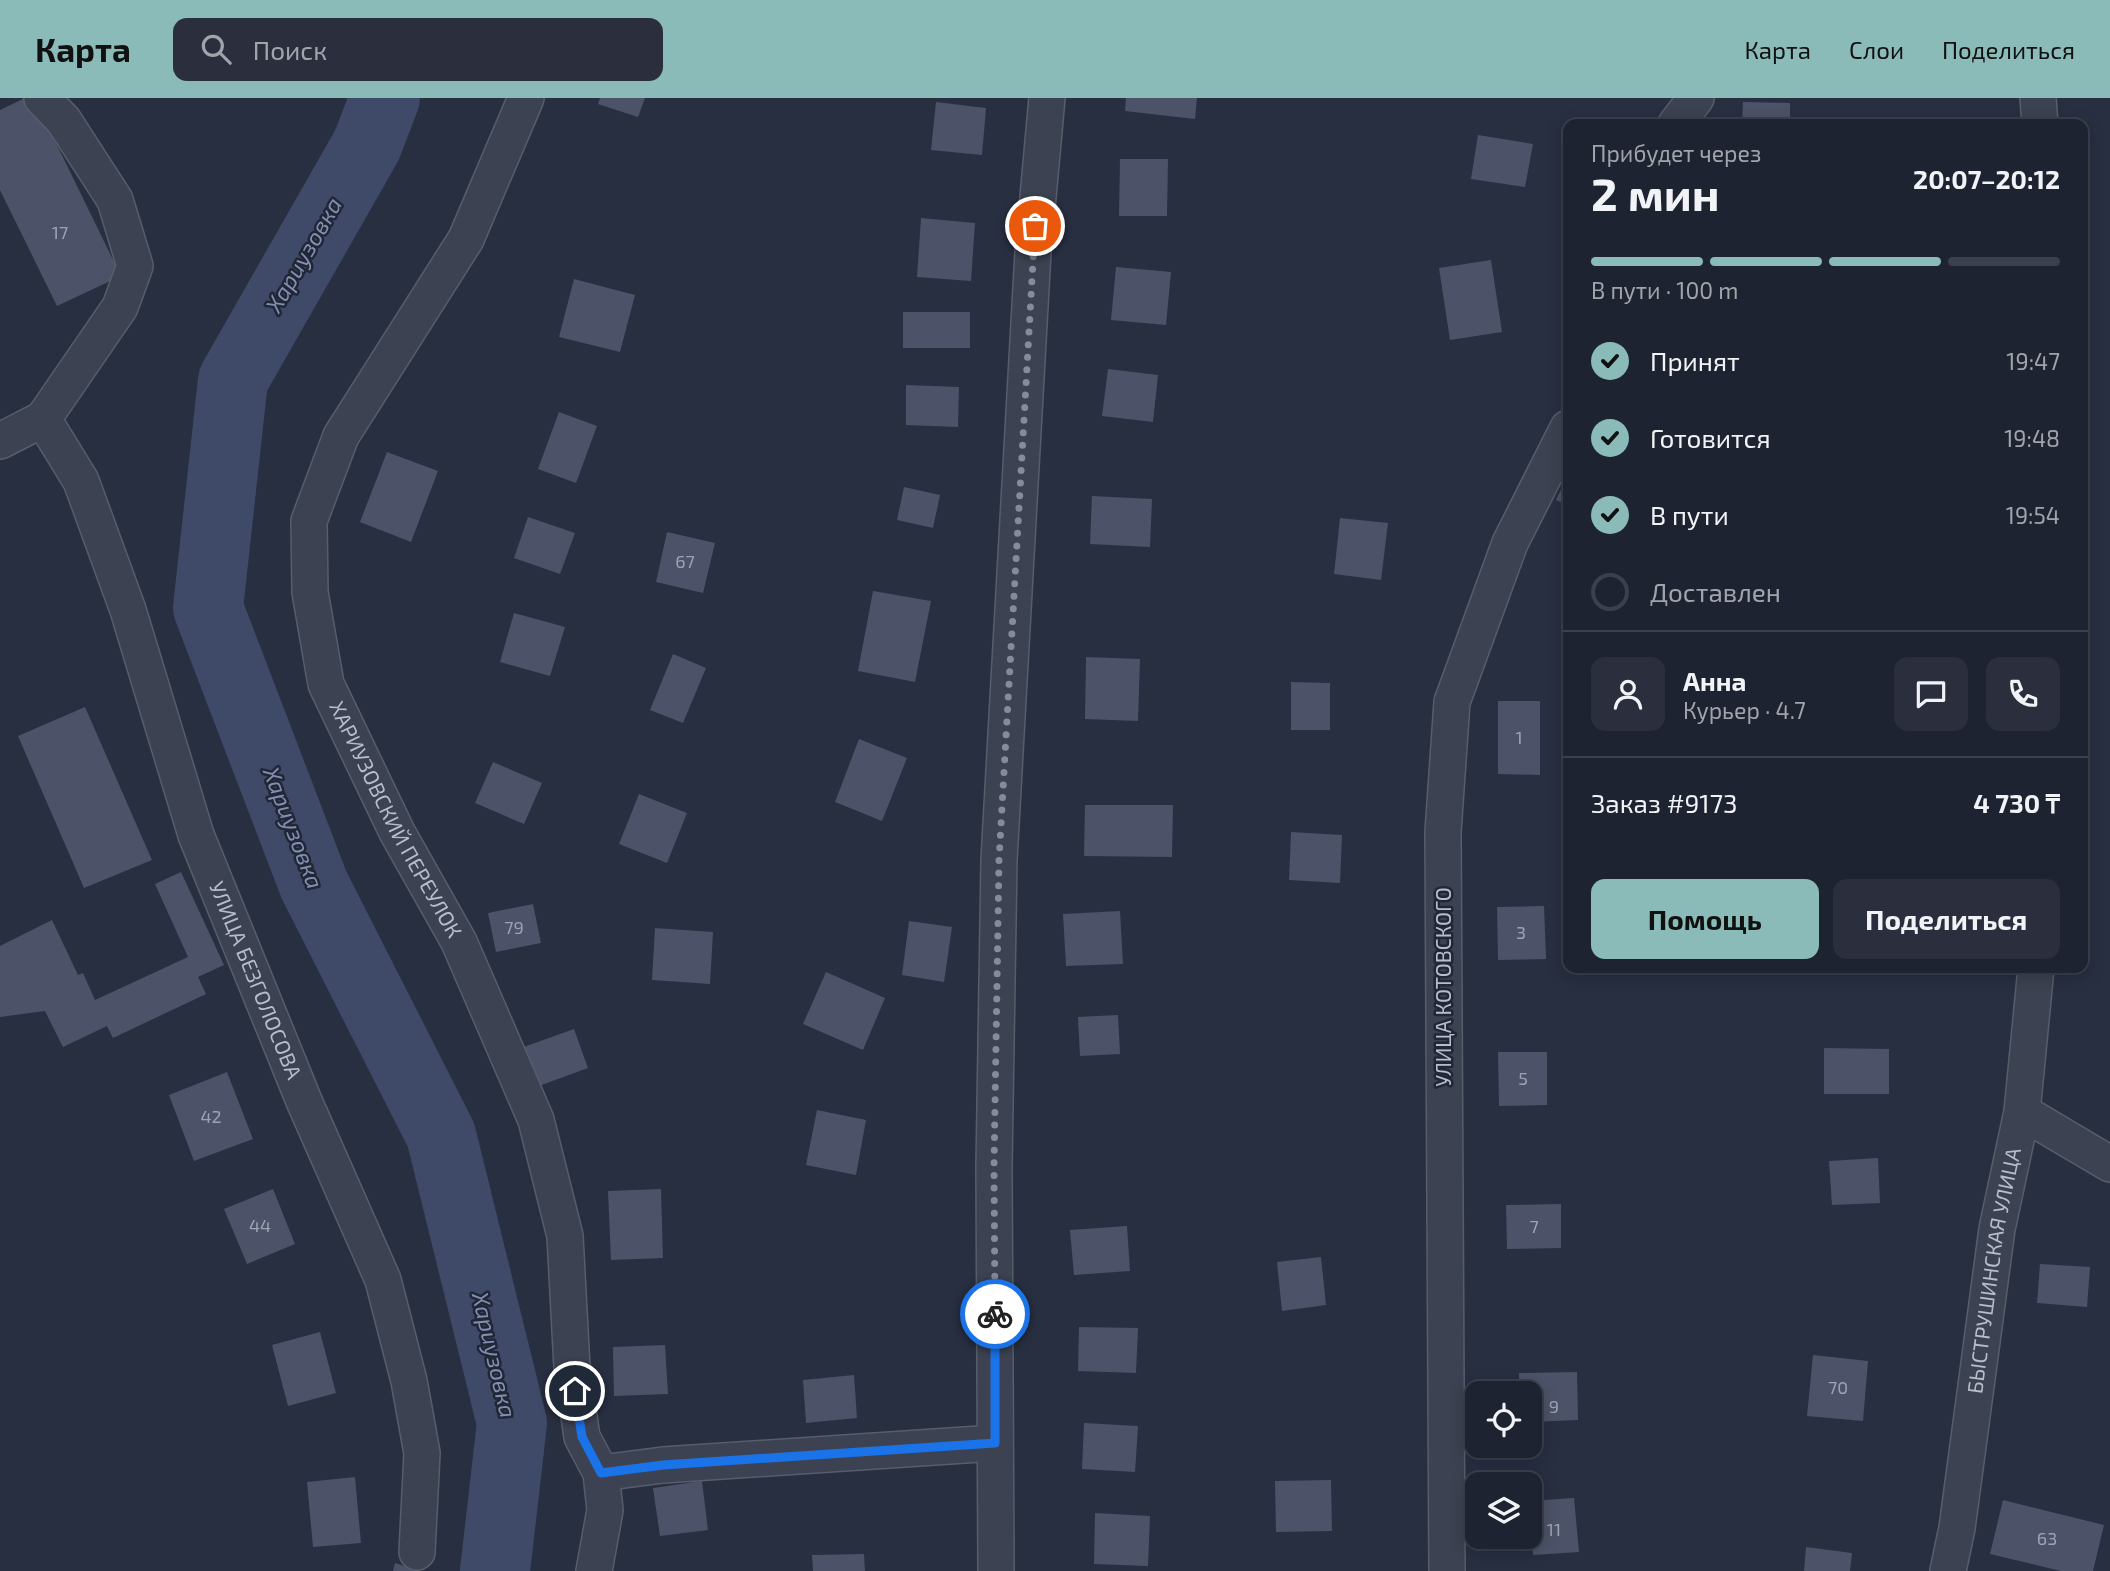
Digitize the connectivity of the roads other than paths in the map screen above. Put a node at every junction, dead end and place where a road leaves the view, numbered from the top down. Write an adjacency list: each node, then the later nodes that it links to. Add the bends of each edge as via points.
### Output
1 (42, 98): 8 (street, via 64,121 115,200 135,266 120,307)
2 (526, 98): 15 (street, ХАРИУЗОВСКИЙ ПЕРЕУЛОК, via 466,239 341,436 309,521 310,592 326,684 397,832 459,942 536,1120 565,1237 572,1368 582,1437)
3 (1047, 98): 14 (street, via 1033,252 999,860)
4 (1696, 98): 6 (street)
5 (2038, 98): 7 (street)
6 (1680, 119)
7 (2040, 119)
8 (43, 419): 10 (street); 16 (street, УЛИЦА БЕЗГОЛОСОВА, via 81,481 128,610 196,835 383,1280 422,1453)
9 (1563, 438): 19 (street, УЛИЦА КОТОВСКОГО, via 1510,543 1452,702 1443,832)
10 (0, 441)
11 (2036, 973): 12 (street, БЫСТРУШИНСКАЯ УЛИЦА)
12 (2022, 1112): 13 (street); 20 (street, БЫСТРУШИНСКАЯ УЛИЦА, via 1997,1229)
13 (2110, 1164)
14 (995, 1443): 15 (street); 18 (street)
15 (601, 1473): 17 (street, ХАРИУЗОВСКИЙ ПЕРЕУЛОК, via 606,1510)
16 (417, 1552)
17 (594, 1571)
18 (996, 1571)
19 (1447, 1571)
20 (1948, 1571)

